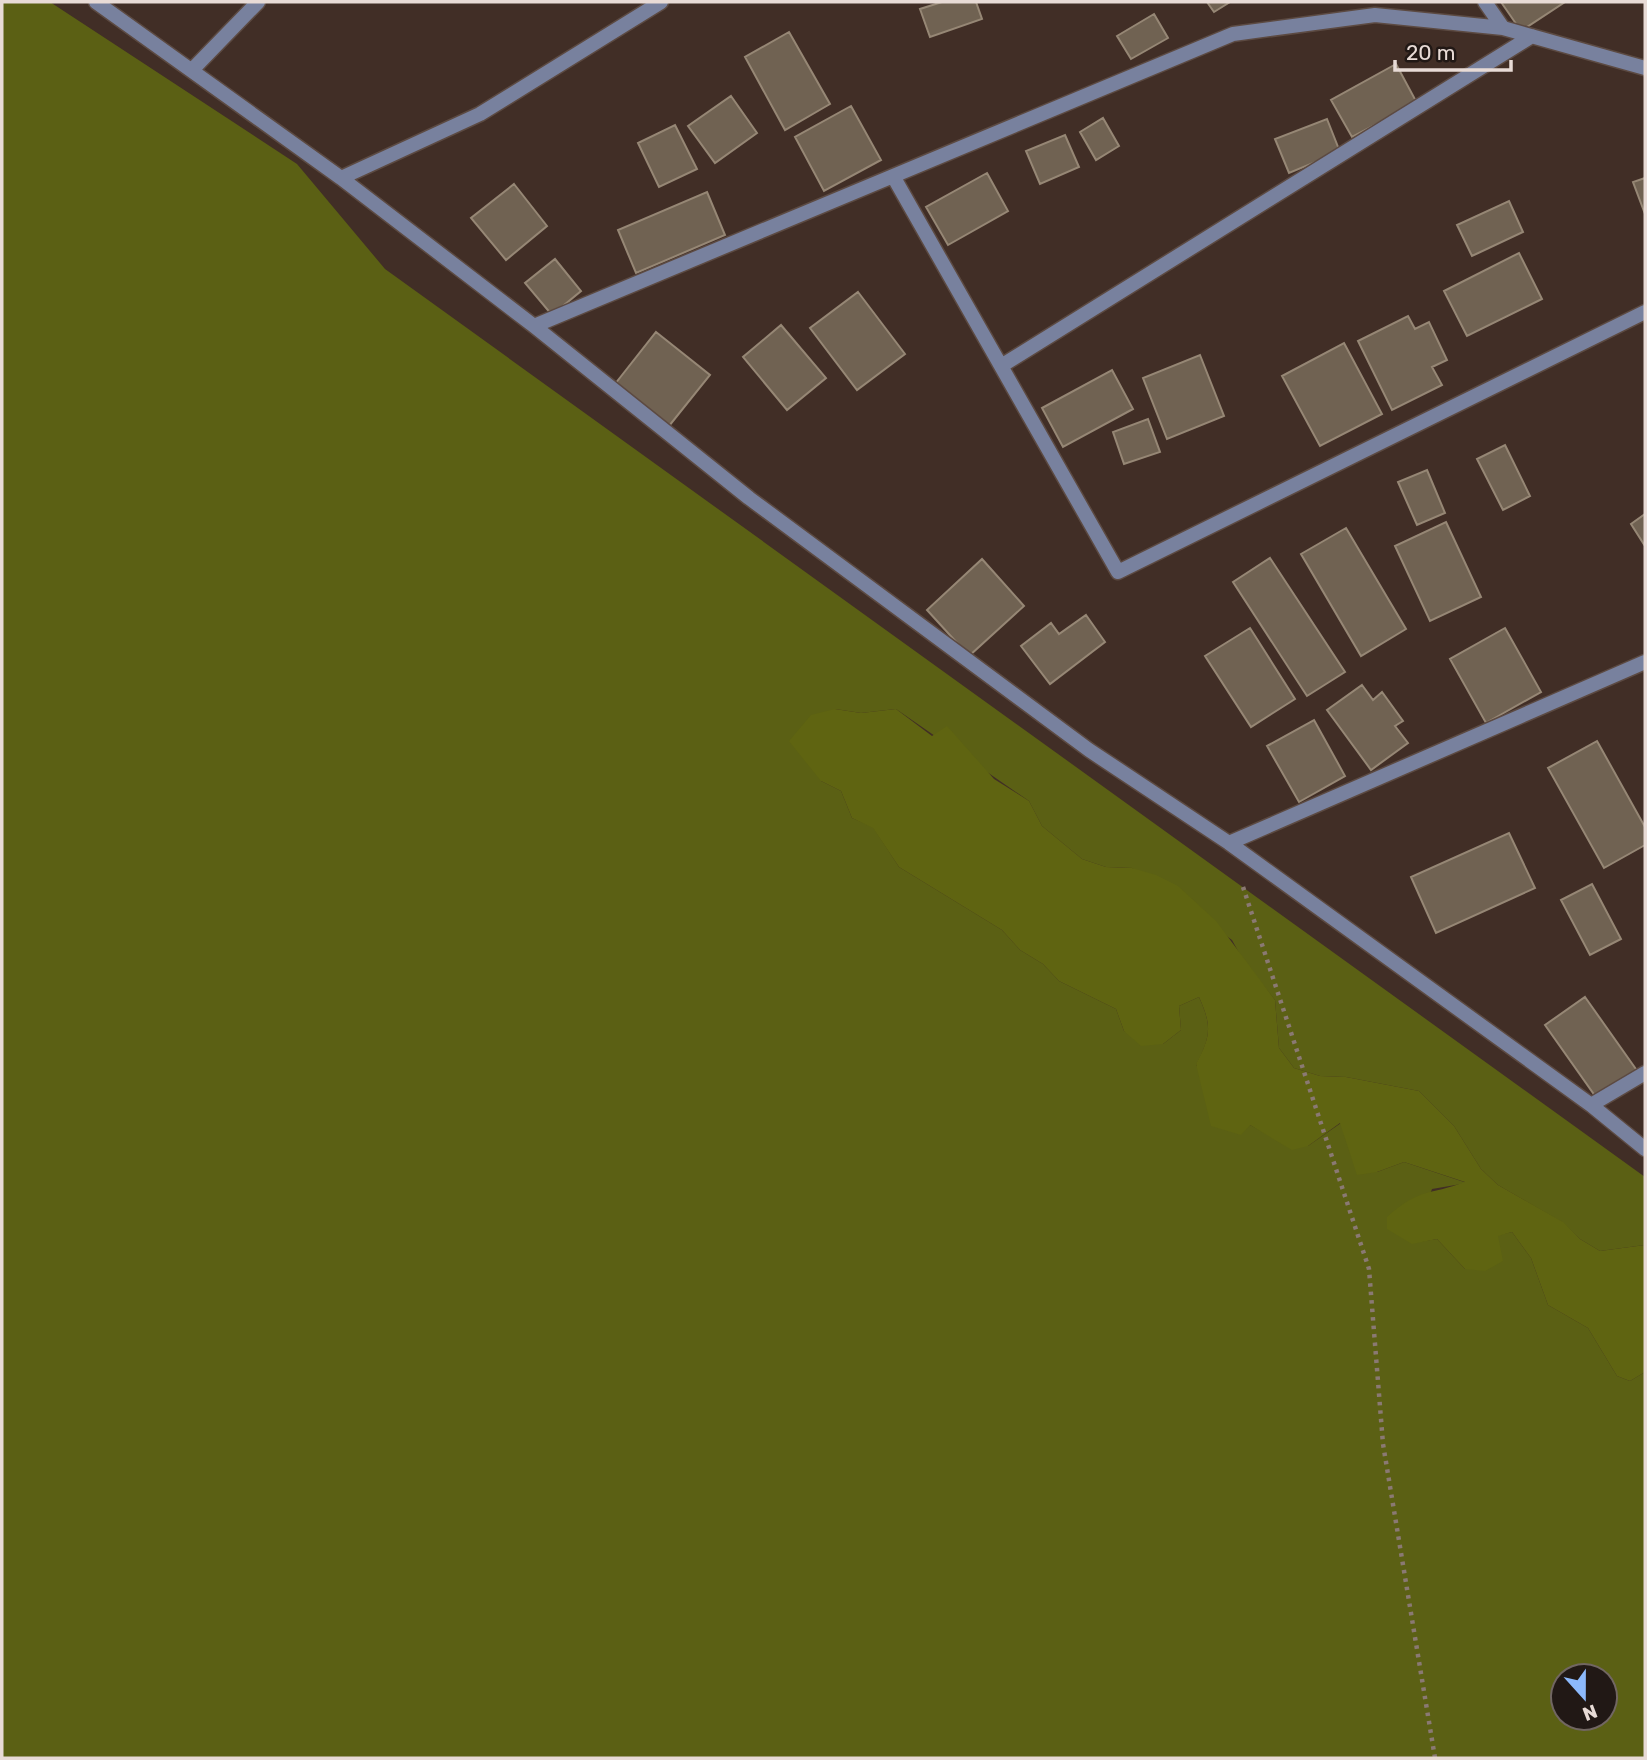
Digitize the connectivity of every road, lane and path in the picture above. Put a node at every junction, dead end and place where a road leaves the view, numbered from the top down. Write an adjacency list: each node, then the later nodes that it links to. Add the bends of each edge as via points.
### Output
1 (96, 2): 8 (street)
2 (258, 2): 8 (street)
3 (661, 2): 10 (street, via 480,114)
4 (1485, 2): 5 (street)
5 (1503, 28): 6 (street); 9 (street, via 1376,15 1233,34)
6 (1532, 36): 7 (street); 13 (street)
7 (1645, 68)
8 (192, 71): 10 (street)
9 (893, 176): 12 (street); 13 (street)
10 (341, 178): 12 (street)
11 (1645, 312): 13 (street, via 1118,572)
12 (534, 326): 15 (street, via 760,507 1089,750)
13 (1001, 366)
14 (1645, 662): 15 (street)
15 (1229, 843): 17 (street); 19 (path, via 1369,1269 1383,1444)
16 (1645, 1073): 17 (street)
17 (1591, 1105): 18 (street)
18 (1645, 1149)
19 (1435, 1758)

